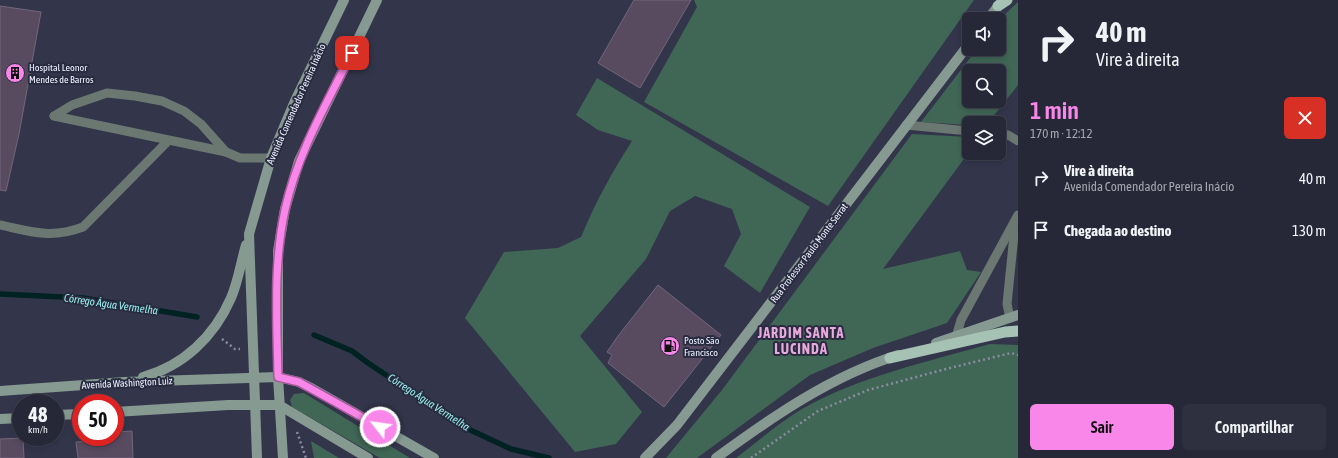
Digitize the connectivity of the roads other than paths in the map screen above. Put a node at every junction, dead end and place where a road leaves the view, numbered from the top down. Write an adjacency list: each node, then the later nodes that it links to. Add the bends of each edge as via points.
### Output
1 (344, 0): 12 (main road, Avenida Comendador Pereira Inácio, via 295,101)
2 (378, 0): 20 (main road, via 300,161 285,209 278,251)
3 (1003, 2): 4 (main road)
4 (994, 12)
5 (962, 53): 6 (main road, Rua Professor Paulo Monte Serrat)
6 (906, 125): 7 (lane); 33 (main road, Rua Professor Paulo Monte Serrat, via 677,425)
7 (962, 130)
8 (1006, 135): 10 (lane)
9 (168, 141): 11 (lane); 11 (lane, via 54,116 72,105 107,93 162,101 184,111 201,124); 14 (lane, via 83,227 66,233 43,234)
10 (1018, 141)
11 (226, 152): 12 (lane, via 240,158)
12 (271, 158): 15 (main road, Avenida Comendador Pereira Inácio)
13 (1017, 217): 16 (lane, via 1007,304); 18 (lane, via 961,320)
14 (0, 225)
15 (249, 234): 21 (main road, Avenida Comendador Pereira Inácio); 22 (main road, via 231,298 211,332 187,356 160,372)
16 (1014, 316): 18 (main road)
17 (1018, 331): 19 (highway)
18 (956, 337): 19 (main road)
19 (890, 358): 34 (main road, via 849,374 810,395)
20 (278, 377): 21 (main road); 25 (main road); 32 (main road, via 299,382 313,389)
21 (254, 378): 22 (main road, Avenida Washington Luiz); 24 (main road, Avenida Comendador Pereira Inácio)
22 (125, 382): 23 (main road, Avenida Washington Luiz)
23 (0, 391)
24 (254, 404): 25 (main road); 26 (main road); 29 (main road, Avenida Comendador Pereira Inácio)
25 (279, 405): 30 (main road); 31 (main road)
26 (124, 411)
27 (12, 418): 28 (main road)
28 (0, 419)
29 (257, 458)
30 (283, 458)
31 (368, 458)
32 (434, 458)
33 (645, 458)
34 (716, 458)

